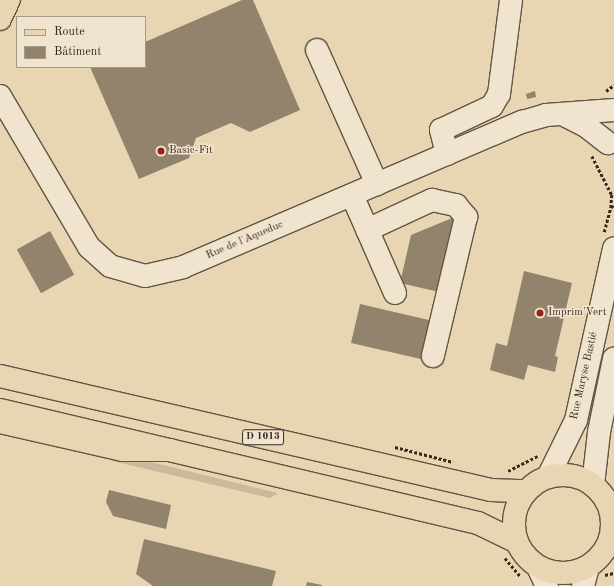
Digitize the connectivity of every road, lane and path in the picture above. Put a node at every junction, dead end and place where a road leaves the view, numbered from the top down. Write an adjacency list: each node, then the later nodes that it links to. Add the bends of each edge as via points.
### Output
1 (9, 0): 3 (main road)
2 (511, 0): 10 (street, via 499,94 492,106 441,130)
3 (0, 19)
4 (317, 50): 11 (street)
5 (0, 96): 12 (street, Rue de l'Aqueduc, via 78,232 98,257 121,271 145,276 183,267)
6 (614, 110): 8 (street, Rue de l'Aqueduc)
7 (614, 114): 9 (street)
8 (566, 116): 9 (street, Rue de l'Aqueduc, via 586,126); 10 (street, Rue de l'Aqueduc, via 546,115 522,122)
9 (611, 151)
10 (447, 154): 11 (street, Rue de l'Aqueduc)
11 (378, 184): 12 (street, Rue de l'Aqueduc)
12 (352, 195): 13 (street)
13 (367, 230): 15 (street); 16 (street, via 432,200 456,204 466,217)
14 (614, 248): 27 (street, Rue Maryse Bastié, via 576,420)
15 (395, 293)
16 (433, 356)
17 (614, 359): 19 (street)
18 (0, 376): 29 (main road, D 1013, via 491,490)
19 (609, 405): 28 (street)
20 (0, 410): 23 (main road)
21 (0, 422): 23 (main road, via 123,450)
22 (391, 447): 25 (path, via 454,459 452,465)
23 (170, 450): 31 (main road, via 478,523)
24 (539, 453): 26 (path)
25 (459, 466)
26 (501, 473)
27 (548, 476): 28 (main road, via 572,475); 29 (main road)
28 (593, 485): 30 (main road, via 602,493)
29 (526, 491): 31 (main road, via 514,515)
30 (613, 514): 32 (main road, via 608,544)
31 (517, 542): 33 (main road)
32 (596, 567): 33 (main road)
33 (543, 576)

